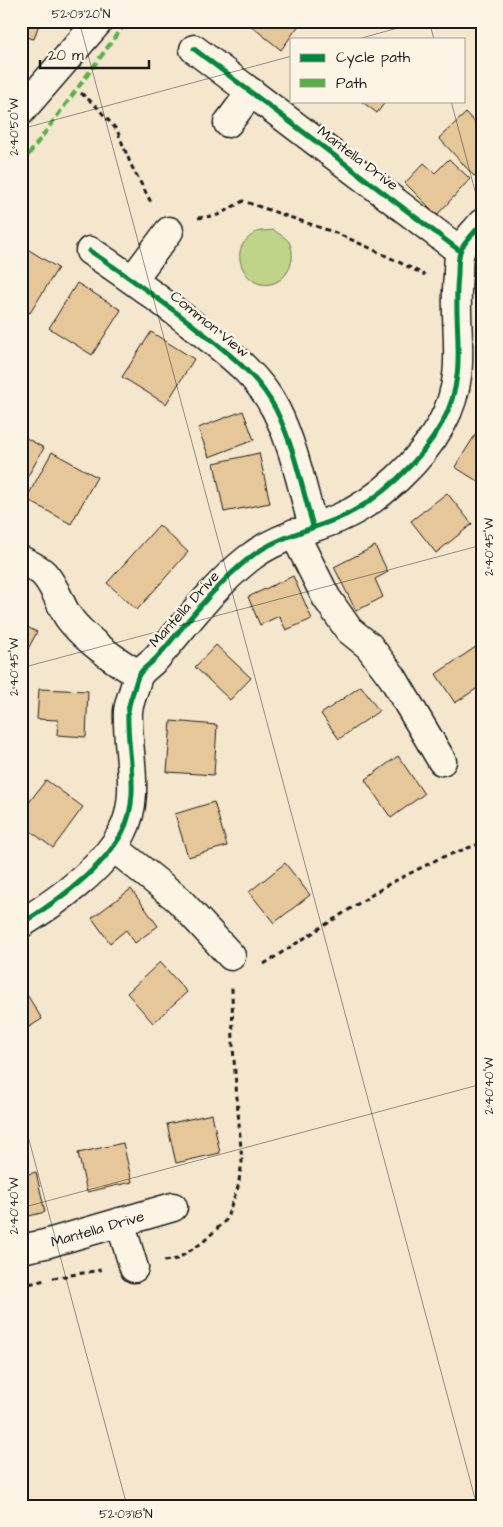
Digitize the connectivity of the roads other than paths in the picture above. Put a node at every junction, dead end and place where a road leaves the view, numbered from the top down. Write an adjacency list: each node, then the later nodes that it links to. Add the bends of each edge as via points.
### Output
1 (99, 21): 4 (street)
2 (194, 49): 3 (street, Mantella Drive)
3 (251, 92): 5 (street); 9 (street, Mantella Drive)
4 (21, 111)
5 (228, 123)
6 (482, 223): 9 (street)
7 (168, 231): 10 (street)
8 (90, 251): 10 (street, Common View)
9 (460, 251): 11 (street, Mantella Drive, via 456,291 459,363 456,390 443,422 428,446 393,484 340,517)
10 (133, 279): 11 (street, Common View, via 236,359 276,409 288,439)
11 (303, 530): 13 (street, Mantella Drive, via 271,544 248,559 207,598 155,660); 14 (street, via 326,597 349,630 369,646 393,678)
12 (21, 560): 13 (street, via 44,574 57,592 67,615 79,629)
13 (139, 674): 15 (street, Mantella Drive, via 128,708 132,778 130,808 123,831)
14 (442, 761)
15 (113, 847): 16 (street, Mantella Drive, via 83,879); 17 (street, via 178,899)
16 (21, 924)
17 (231, 956)
18 (173, 1207): 19 (street, Mantella Drive)
19 (120, 1222): 20 (street, Mantella Drive); 21 (street)
20 (21, 1249)
21 (134, 1268)

